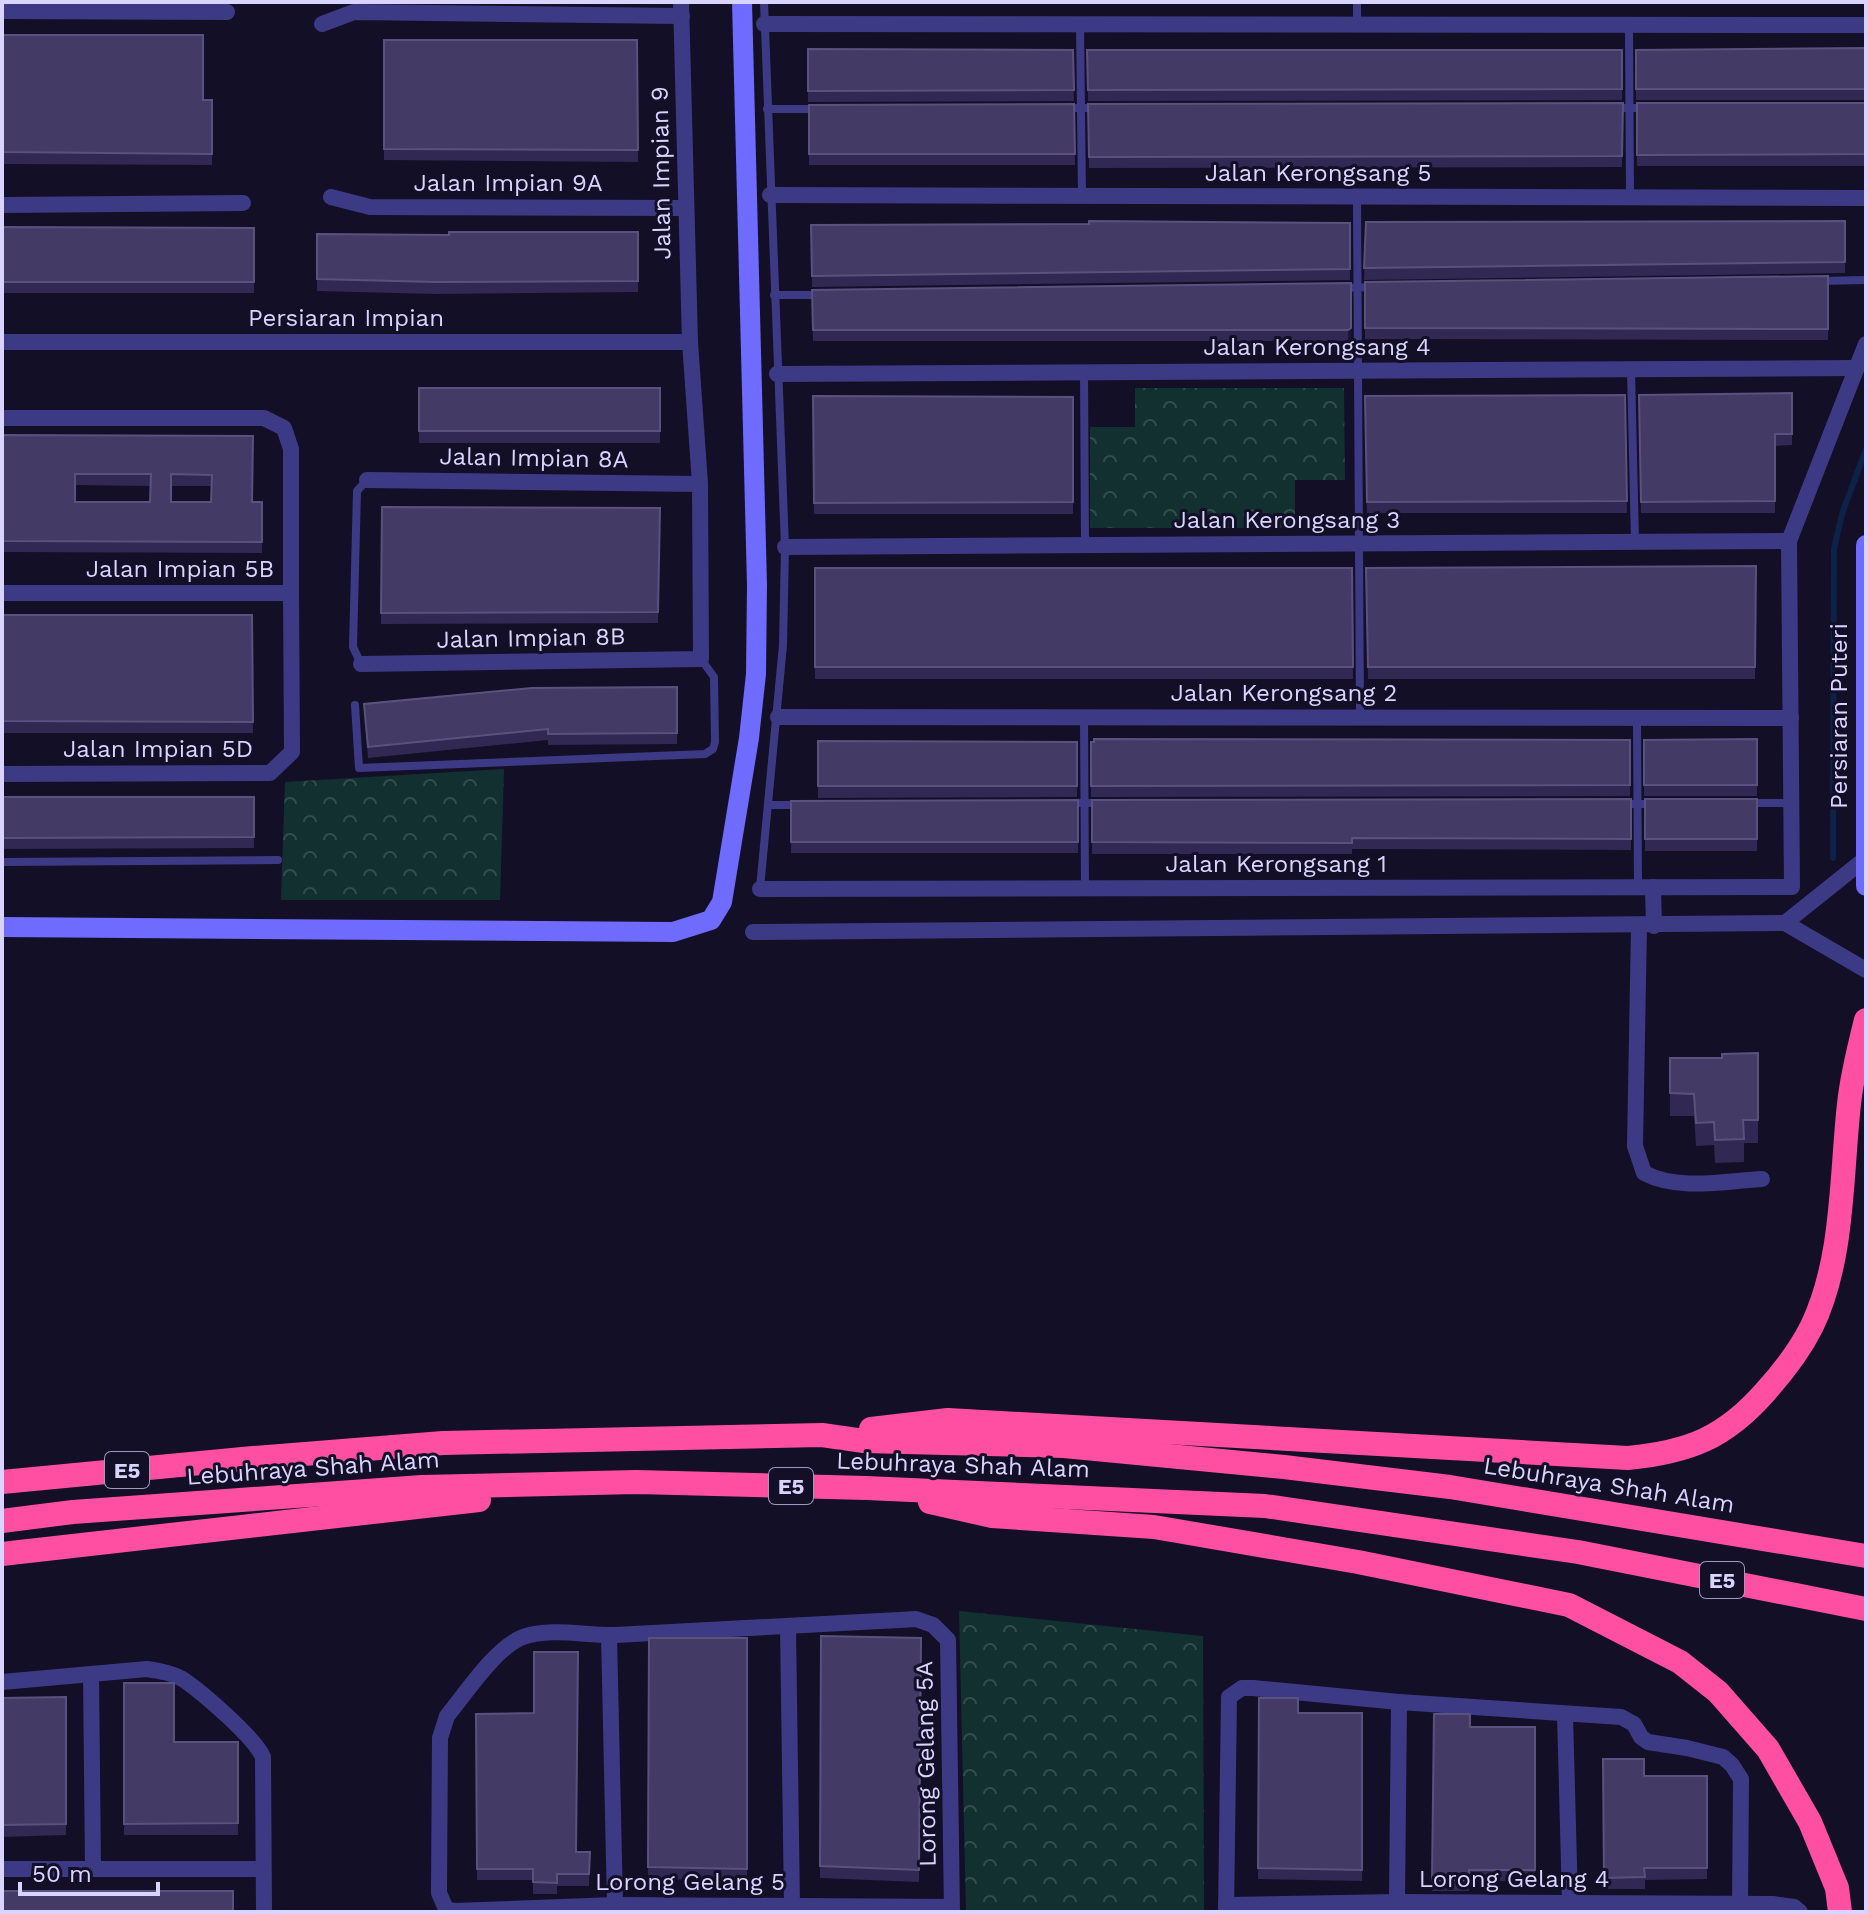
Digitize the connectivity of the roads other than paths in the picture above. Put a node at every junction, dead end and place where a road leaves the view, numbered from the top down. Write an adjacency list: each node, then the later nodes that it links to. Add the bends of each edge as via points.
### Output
1 (742, 2): 84 (street, via 756,674 722,902 711,920 673,932)
2 (764, 2): 8 (lane)
3 (1357, 2): 10 (lane)
4 (682, 9): 7 (street, via 354,12); 29 (street, Jalan Impian 9)
5 (2, 11): 6 (street)
6 (227, 12)
7 (322, 24)
8 (764, 24): 9 (street); 19 (lane)
9 (1080, 24): 10 (street); 14 (lane)
10 (1357, 24): 11 (street)
11 (1629, 25): 12 (street); 17 (lane)
12 (1866, 25)
13 (1050, 108): 14 (lane)
14 (1081, 108): 15 (lane); 22 (lane)
15 (1112, 108)
16 (1599, 108): 17 (lane)
17 (1629, 108): 18 (lane); 25 (lane)
18 (1661, 108)
19 (767, 109): 20 (lane); 21 (lane)
20 (830, 109)
21 (770, 195): 22 (street, Jalan Kerongsang 5); 35 (lane)
22 (1082, 196): 24 (street, Jalan Kerongsang 5)
23 (331, 197): 29 (street, Jalan Impian 9A, via 370,207)
24 (1357, 197): 25 (street, Jalan Kerongsang 5); 32 (lane)
25 (1630, 198): 26 (street, Jalan Kerongsang 5)
26 (1866, 198)
27 (243, 203): 28 (street)
28 (2, 205)
29 (686, 208): 38 (street, Jalan Impian 9)
30 (1866, 280): 31 (lane)
31 (1803, 281)
32 (1357, 287): 33 (lane); 34 (lane); 42 (lane)
33 (1388, 287)
34 (1327, 288)
35 (774, 295): 36 (lane); 44 (lane)
36 (836, 295)
37 (2, 342): 38 (street, Persiaran Impian)
38 (690, 342): 47 (street, Jalan Impian 9)
39 (1866, 344): 40 (street)
40 (1856, 368): 41 (street, Jalan Kerongsang 4); 48 (street)
41 (1631, 369): 42 (street, Jalan Kerongsang 4); 49 (lane)
42 (1358, 371): 43 (street, Jalan Kerongsang 4); 50 (lane)
43 (1084, 372): 44 (street, Jalan Kerongsang 4); 51 (lane)
44 (777, 374): 53 (lane)
45 (2, 418): 55 (street, Jalan Impian 5B, via 264,418 284,428 291,449)
46 (367, 480): 47 (street, Jalan Impian 8A); 57 (lane, via 357,491 353,647)
47 (700, 484): 56 (street, Jalan Impian 9)
48 (1789, 541): 49 (street, Jalan Kerongsang 3); 63 (street)
49 (1635, 542): 50 (street, Jalan Kerongsang 3)
50 (1359, 543): 51 (street, Jalan Kerongsang 3); 61 (lane)
51 (1085, 545): 53 (street, Jalan Kerongsang 3)
52 (1866, 545): 75 (street, Persiaran Puteri)
53 (785, 547): 59 (lane)
54 (2, 593): 55 (street, Jalan Impian 5B)
55 (291, 593): 64 (street, Jalan Impian 5D, via 292,752 270,773)
56 (701, 659): 57 (street, Jalan Impian 8B); 58 (lane, via 714,677 715,742 705,754 359,768)
57 (361, 664)
58 (355, 705)
59 (778, 717): 60 (street, Jalan Kerongsang 2); 73 (lane)
60 (1084, 717): 61 (street, Jalan Kerongsang 2); 66 (lane)
61 (1360, 717): 62 (street, Jalan Kerongsang 2)
62 (1637, 718): 63 (street, Jalan Kerongsang 2); 71 (lane)
63 (1791, 718): 69 (street)
64 (2, 774)
65 (1053, 803): 66 (lane)
66 (1085, 803): 67 (lane); 80 (lane)
67 (1115, 803)
68 (1745, 803): 69 (lane)
69 (1791, 803): 79 (street, Jalan Kerongsang 1, via 1792,887)
70 (1606, 804): 71 (lane)
71 (1637, 804): 72 (lane); 79 (lane)
72 (1668, 804)
73 (769, 805): 74 (lane); 81 (lane)
74 (816, 805)
75 (1865, 859): 78 (street, Persiaran Puteri); 82 (street)
76 (278, 860): 77 (lane)
77 (2, 862)
78 (1866, 886)
79 (1645, 887): 80 (street, Jalan Kerongsang 1); 83 (street)
80 (1085, 888): 81 (street, Jalan Kerongsang 1)
81 (760, 889)
82 (1785, 923): 83 (street); 86 (street)
83 (1647, 926): 85 (street); 88 (street, via 1635,1146 1644,1173 1684,1183)
84 (2, 927)
85 (753, 932)
86 (1866, 970)
87 (1866, 1020): 89 (highway, via 1855,1062 1839,1220 1813,1323 1757,1402 1728,1428 1693,1445 1667,1455 1628,1458 948,1420)
88 (1762, 1179)
89 (822, 1435): 90 (highway, Lebuhraya Shah Alam / E5, via 443,1443); 97 (highway, Lebuhraya Shah Alam / E5, via 864,1441 1064,1446 1284,1467 1450,1487)
90 (253, 1458): 91 (highway); 92 (highway, Lebuhraya Shah Alam / E5)
91 (2, 1466)
92 (2, 1482)
93 (636, 1482): 94 (highway, Lebuhraya Shah Alam / E5); 95 (highway, Lebuhraya Shah Alam / E5, via 422,1487); 96 (highway)
94 (866, 1488): 98 (highway, Lebuhraya Shah Alam / E5, via 1265,1506 1578,1552); 117 (highway, via 992,1516 1170,1530 1569,1605 1680,1662 1718,1692 1768,1749 1810,1822 1837,1888)
95 (2, 1521)
96 (2, 1554)
97 (1866, 1556)
98 (1866, 1609)
99 (788, 1627): 100 (street); 112 (street); 114 (street, Lorong Gelang 5A, via 916,1619 933,1625 948,1640)
100 (609, 1635): 111 (street); 111 (street, Lorong Gelang 5, via 525,1636 499,1654 447,1716 440,1738 439,1893 446,1909 454,1911)
101 (91, 1674): 102 (street); 105 (street); 107 (street, via 147,1669 170,1673 251,1738 263,1757)
102 (2, 1682)
103 (1399, 1702): 104 (street); 108 (street); 113 (street, via 1253,1688 1229,1697)
104 (1565, 1714): 109 (street); 110 (street, via 1621,1717 1648,1742 1707,1752 1732,1765 1741,1779)
105 (93, 1868): 106 (street); 107 (street)
106 (2, 1869)
107 (263, 1869): 115 (street)
108 (1397, 1902): 109 (street, Lorong Gelang 4); 113 (street, Lorong Gelang 4)
109 (1570, 1902): 110 (street, Lorong Gelang 4)
110 (1740, 1904): 116 (street, Lorong Gelang 4, via 1773,1904)
111 (615, 1905): 112 (street, Lorong Gelang 5)
112 (792, 1906): 114 (street, Lorong Gelang 5)
113 (1226, 1908)
114 (952, 1909)
115 (264, 1912)
116 (1800, 1912)
117 (1840, 1912)

